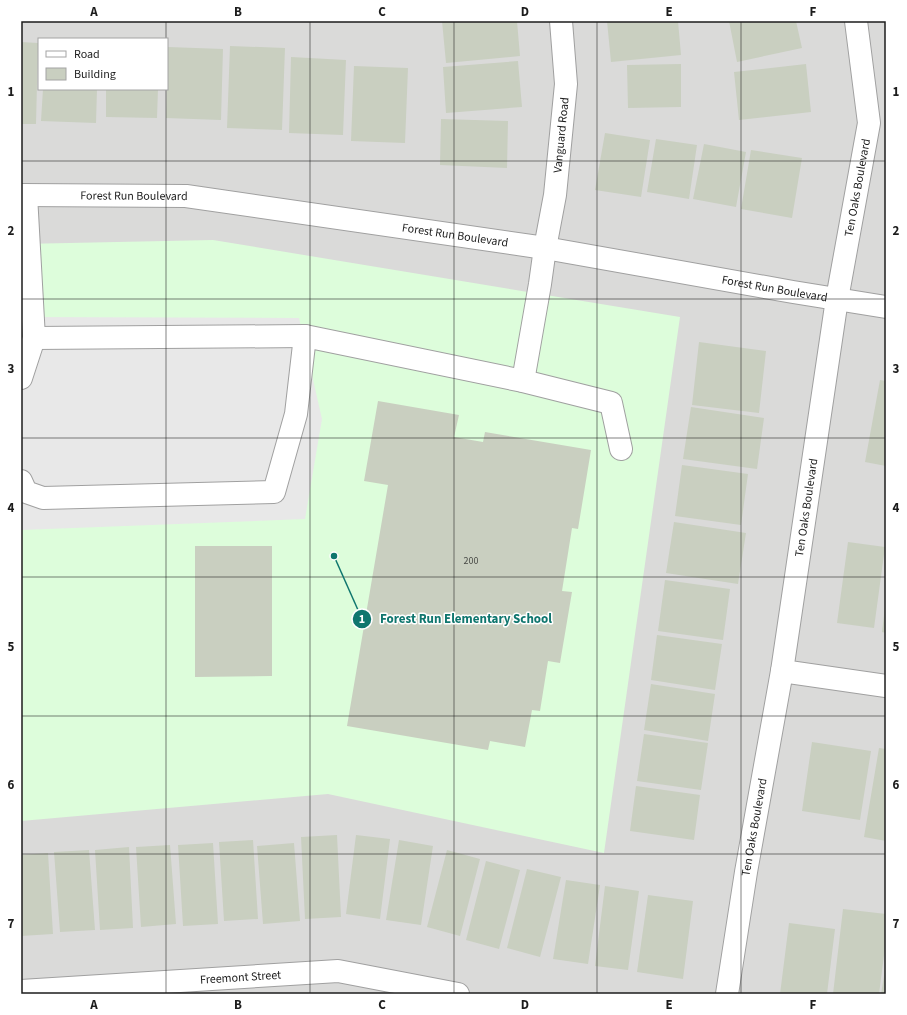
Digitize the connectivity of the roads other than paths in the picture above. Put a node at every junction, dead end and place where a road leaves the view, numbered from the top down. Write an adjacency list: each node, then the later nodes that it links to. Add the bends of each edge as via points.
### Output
1 (561, 21): 4 (street, Vanguard Road, via 566,84 554,195)
2 (856, 21): 5 (street, Ten Oaks Boulevard, via 870,123)
3 (24, 195): 4 (street, Forest Run Boulevard, via 186,196); 8 (street)
4 (545, 248): 5 (street, Forest Run Boulevard); 10 (street, Vanguard Road)
5 (837, 299): 6 (street, Forest Run Boulevard); 13 (street, Ten Oaks Boulevard)
6 (886, 306)
7 (305, 336): 8 (street); 10 (street); 12 (street, via 296,414 274,492 43,498 26,492)
8 (34, 338): 9 (street)
9 (21, 378)
10 (523, 381): 11 (street, via 611,403)
11 (620, 449)
12 (21, 481)
13 (782, 671): 14 (street); 17 (street, Ten Oaks Boulevard)
14 (886, 686)
15 (21, 991): 16 (street, Freemont Street, via 338,971)
16 (458, 994)
17 (727, 994)

